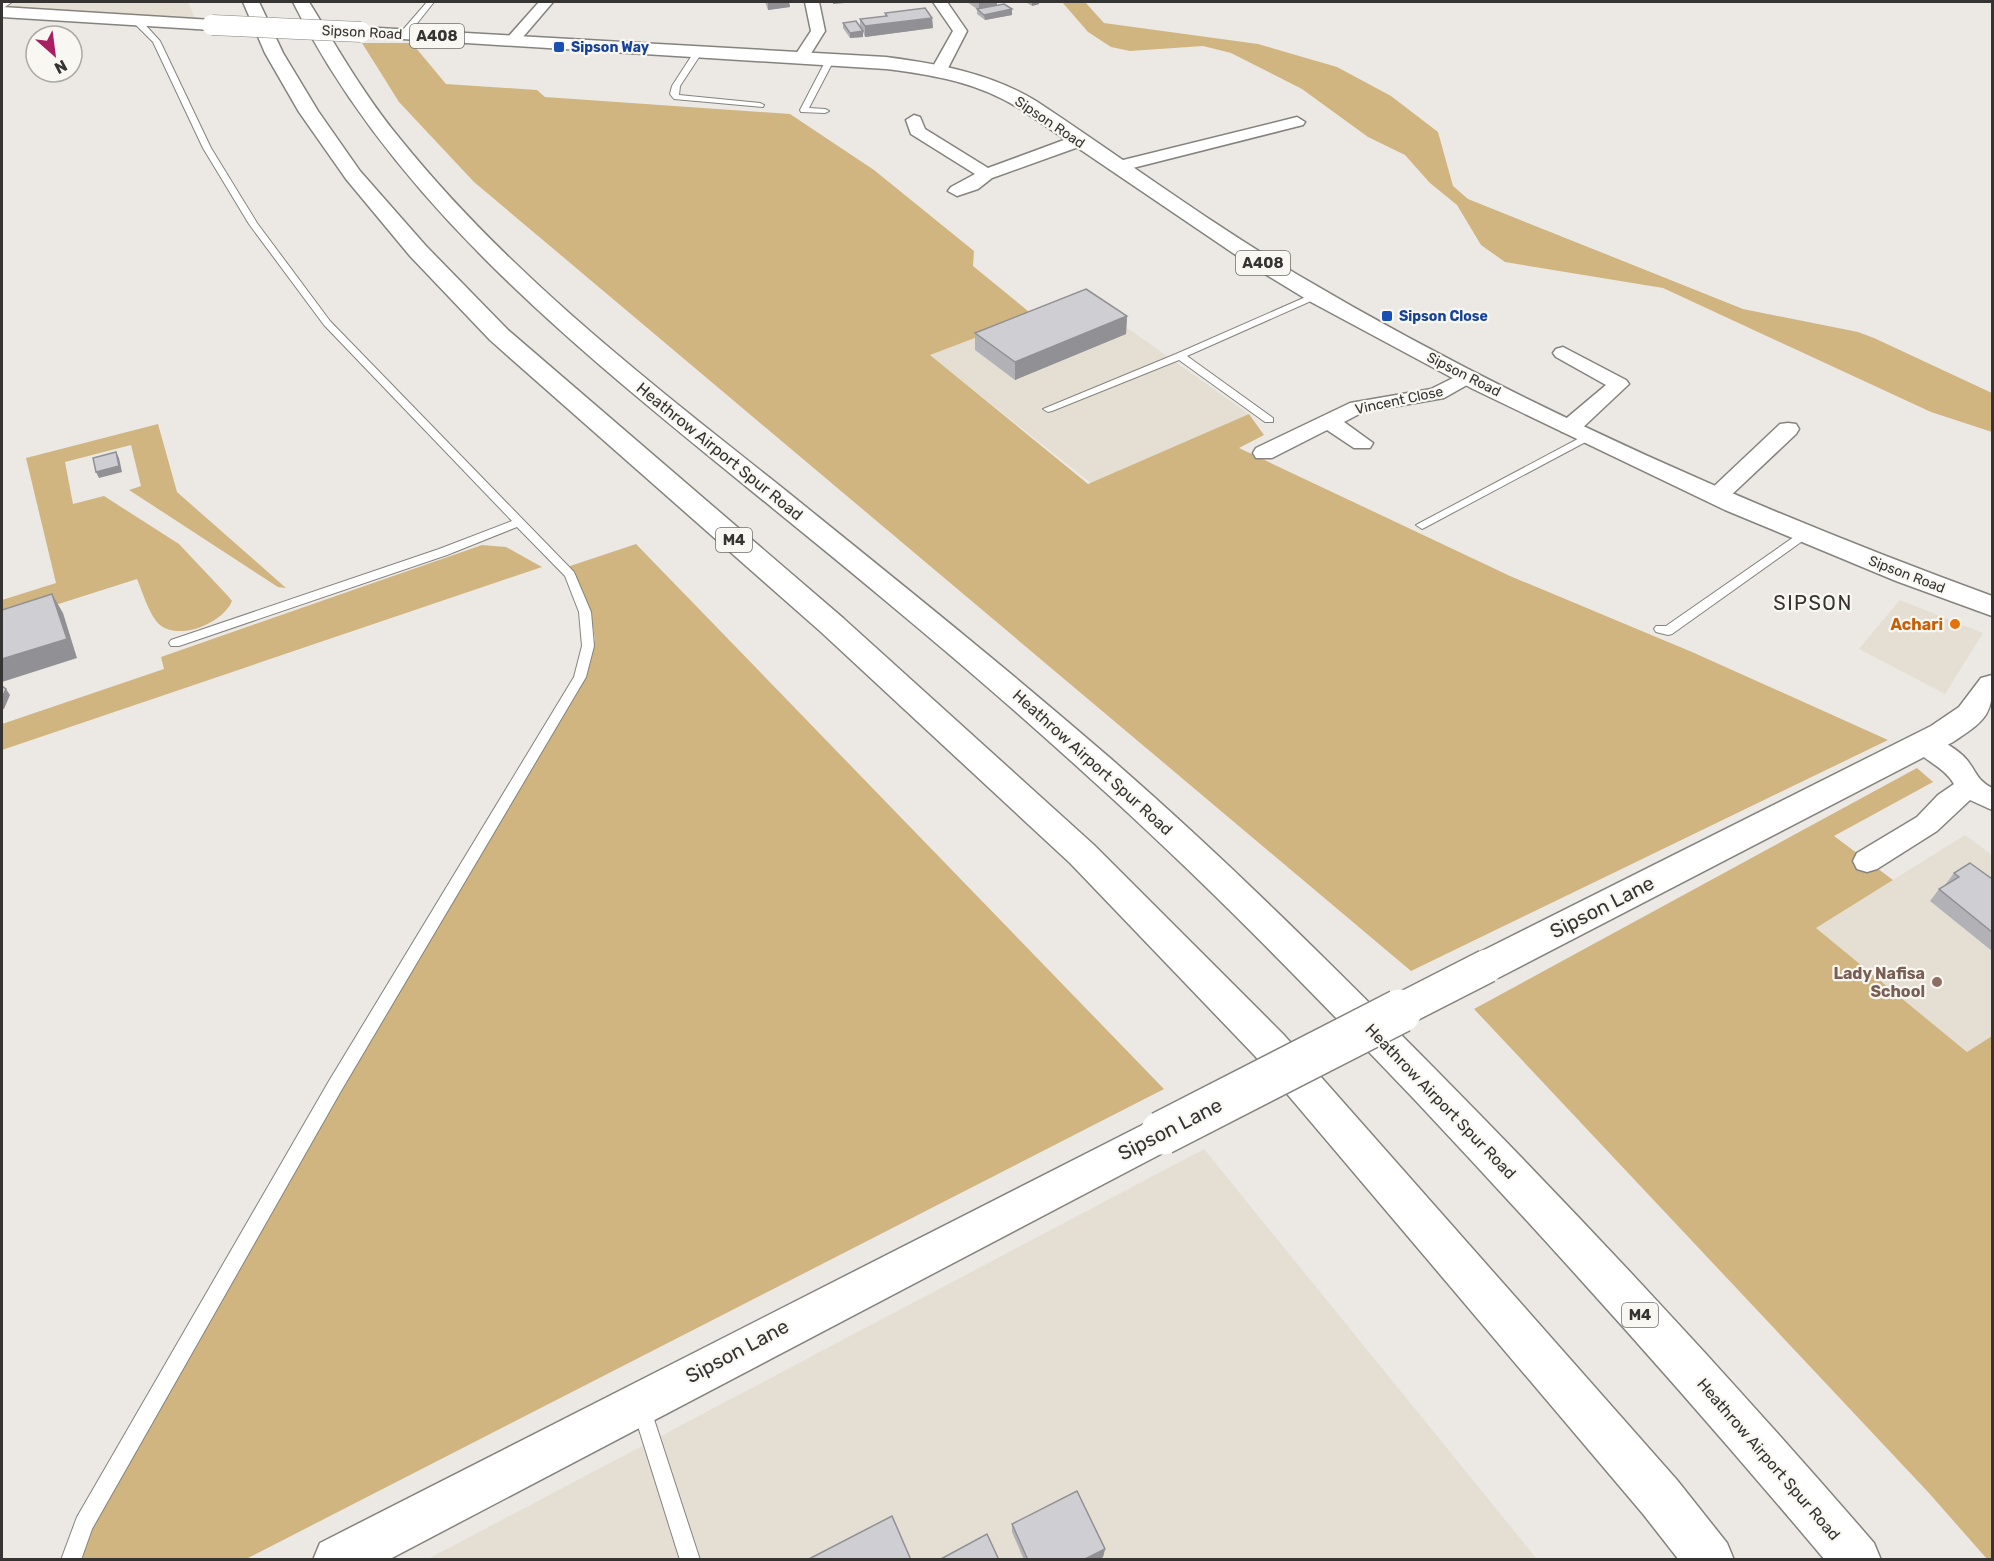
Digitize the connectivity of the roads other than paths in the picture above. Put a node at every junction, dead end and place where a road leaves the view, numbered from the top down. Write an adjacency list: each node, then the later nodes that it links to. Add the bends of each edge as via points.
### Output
1 (8, 2): 8 (lane)
2 (251, 2): 51 (main road, M4, via 274,53 309,112 353,176 418,251 499,335 832,625 1082,854 1269,1045)
3 (301, 2): 52 (main road, Heathrow Airport Spur Road / M4, via 321,40 371,115 447,206 517,278 626,375 975,658 1151,813 1522,1184)
4 (430, 2): 11 (lane)
5 (546, 2): 12 (street)
6 (812, 2): 14 (street, via 818,31)
7 (940, 2): 16 (street, via 960,31)
8 (2, 7)
9 (2, 12): 10 (main road, Sipson Road / A408)
10 (136, 20): 11 (main road, Sipson Road / A408, bridge); 37 (lane, via 156,41 207,148 253,224 320,314)
11 (404, 34): 12 (main road, Sipson Road / A408)
12 (512, 41): 13 (main road, Sipson Road / A408)
13 (699, 51): 14 (main road, Sipson Road / A408); 17 (lane, via 676,86 677,97)
14 (802, 57): 15 (main road, Sipson Road / A408)
15 (830, 60): 16 (main road, Sipson Road / A408); 18 (lane, via 804,110)
16 (939, 70): 21 (main road, Sipson Road / A408, via 1006,92)
17 (760, 105)
18 (825, 111)
19 (1297, 122): 22 (street)
20 (896, 137): 23 (street, via 916,126)
21 (1078, 141): 22 (main road, Sipson Road / A408); 23 (street)
22 (1117, 168): 25 (main road, Sipson Road / A408)
23 (986, 174): 24 (street)
24 (957, 191)
25 (1317, 296): 27 (lane); 28 (main road, Sipson Road / A408)
26 (1563, 353): 33 (street, via 1619,384)
27 (1180, 356): 29 (lane); 30 (lane)
28 (1467, 377): 31 (street, Vincent Close, via 1437,394 1357,407); 33 (main road, Sipson Road / A408)
29 (1048, 409)
30 (1269, 420)
31 (1328, 421): 34 (street); 35 (street, Vincent Close)
32 (1788, 429): 36 (street)
33 (1580, 432): 36 (main road, Sipson Road / A408); 38 (lane)
34 (1362, 442)
35 (1264, 453)
36 (1718, 495): 39 (main road, Sipson Road / A408)
37 (519, 522): 42 (lane, via 443,552); 48 (lane, via 570,575 585,612 588,646 580,677 335,1086 84,1524)
38 (1422, 525)
39 (1804, 534): 40 (main road, Sipson Road / A408); 41 (lane, via 1668,631)
40 (1992, 606)
41 (1660, 629)
42 (175, 643)
43 (1992, 686): 44 (main road, Sipson Lane, via 1970,715)
44 (1923, 742): 45 (street, via 1957,766); 47 (main road, Sipson Lane, bridge)
45 (1981, 794): 46 (street, via 1948,802 1927,824)
46 (1867, 861)
47 (639, 1402): 49 (main road, Sipson Lane); 50 (lane)
48 (71, 1560)
49 (336, 1560)
50 (690, 1560)
51 (1710, 1560)
52 (1857, 1560)

